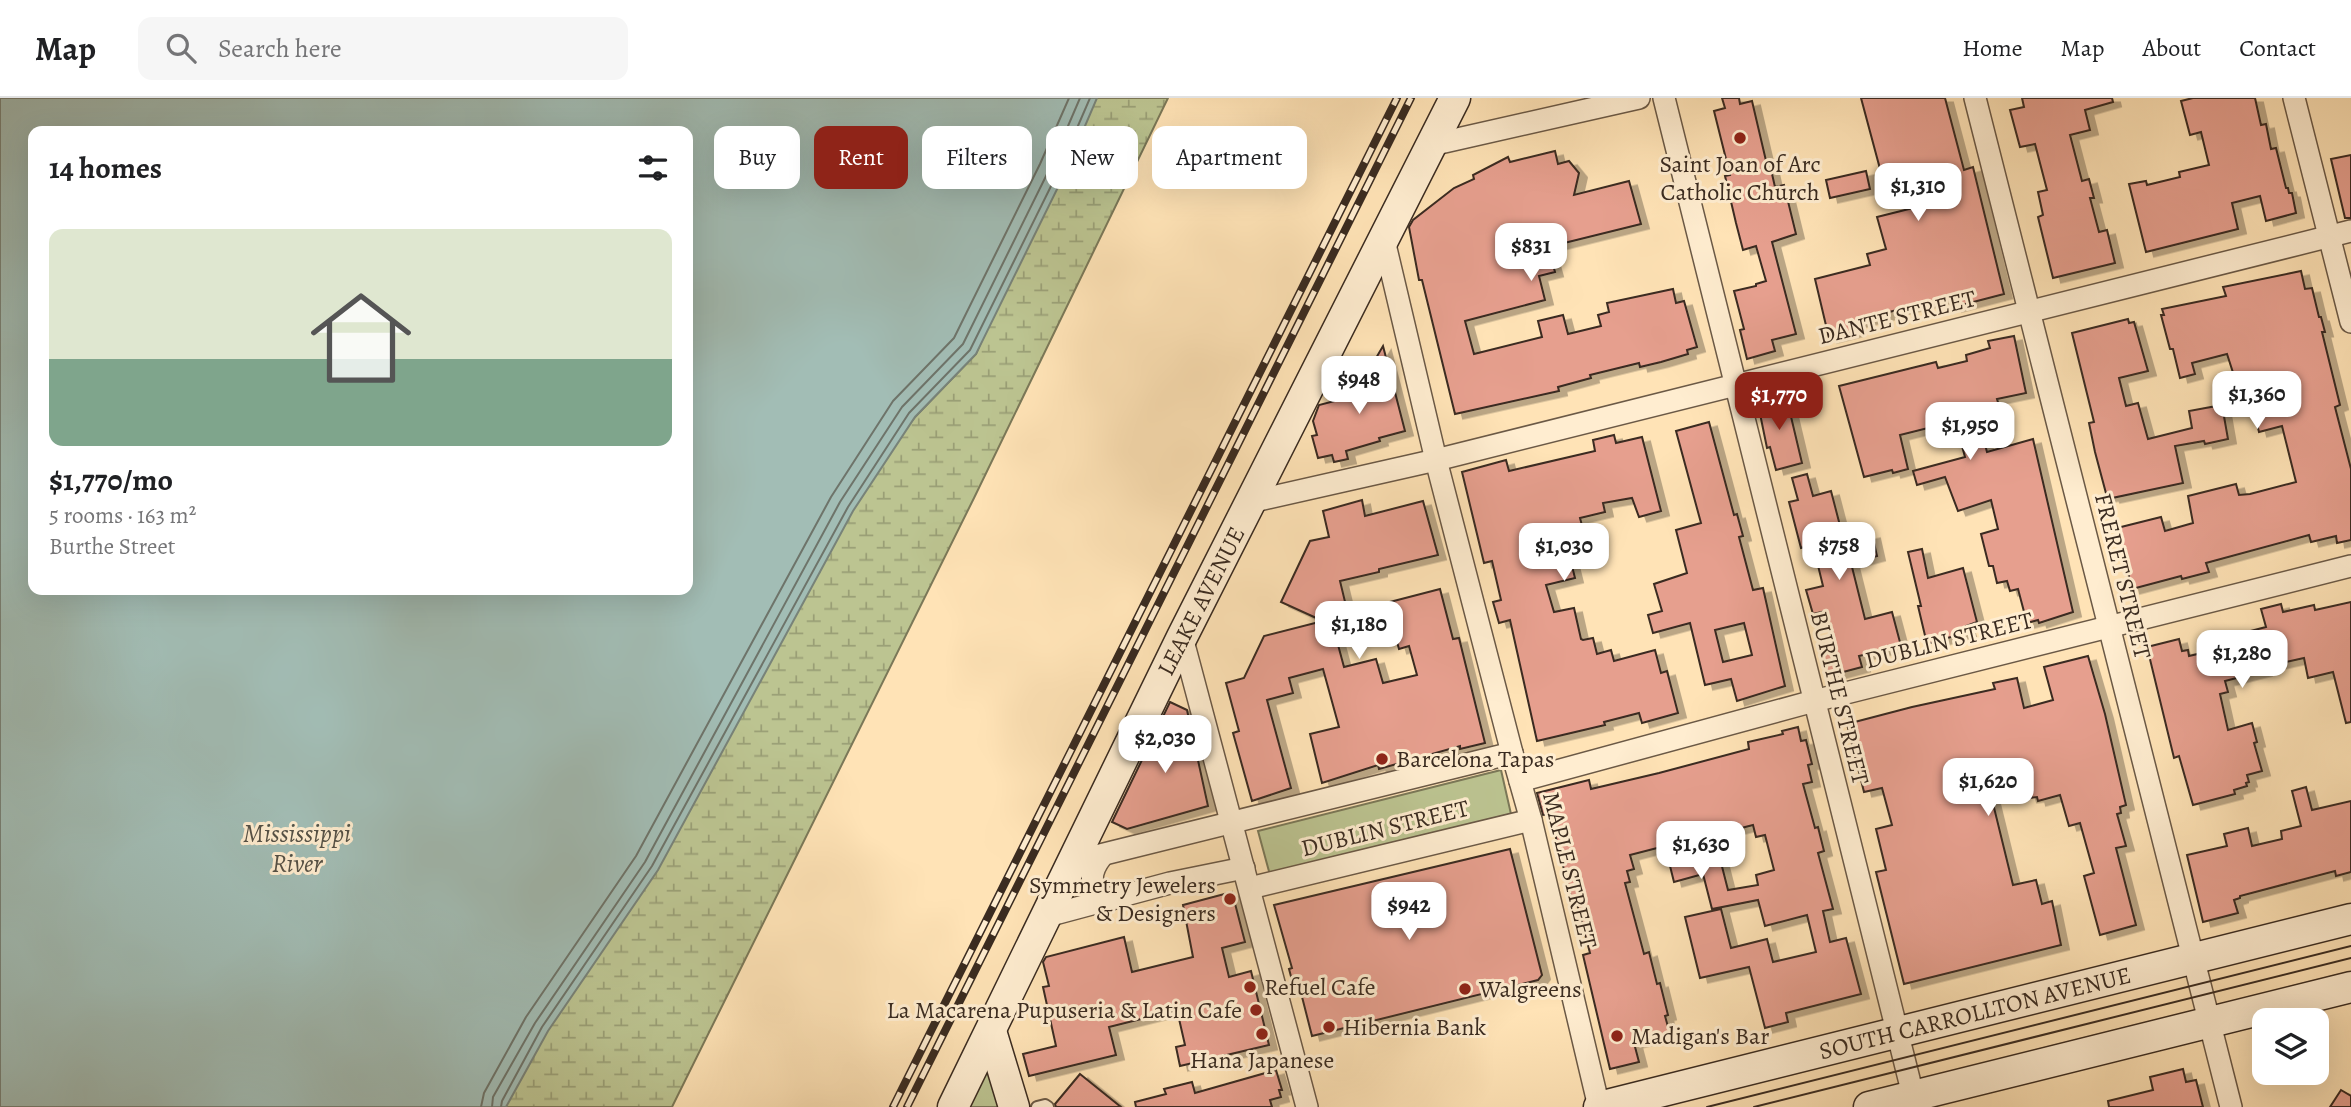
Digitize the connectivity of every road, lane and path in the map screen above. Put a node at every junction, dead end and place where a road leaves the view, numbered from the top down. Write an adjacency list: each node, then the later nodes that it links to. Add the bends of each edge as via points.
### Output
1 (1455, 98): 6 (main road, LEAKE AVENUE)
2 (1639, 98): 6 (street)
3 (1664, 98): 12 (street, BURTHE STREET)
4 (1975, 98): 10 (street, FRERET STREET)
5 (2294, 98): 8 (street)
6 (1431, 145): 9 (main road, LEAKE AVENUE)
7 (2351, 231): 8 (street, DANTE STREET)
8 (2330, 237): 10 (street, DANTE STREET); 11 (street)
9 (1384, 240): 13 (street, MAPLE STREET); 14 (main road, LEAKE AVENUE)
10 (2029, 311): 12 (street, DANTE STREET); 16 (street, FRERET STREET)
11 (2351, 323)
12 (1735, 385): 13 (street, DANTE STREET); 18 (street, BURTHE STREET)
13 (1436, 460): 14 (street, DANTE STREET); 19 (street, MAPLE STREET)
14 (1250, 502): 17 (main road, LEAKE AVENUE)
15 (2351, 566): 16 (street, DUBLIN STREET)
16 (2109, 626): 18 (street, DUBLIN STREET); 28 (street, FRERET STREET)
17 (1182, 636): 21 (street); 23 (main road, LEAKE AVENUE)
18 (1814, 701): 19 (street, DUBLIN STREET); 32 (street, BURTHE STREET)
19 (1516, 768): 20 (street, MAPLE STREET); 21 (street, DUBLIN STREET)
20 (1531, 820): 24 (street, DUBLIN STREET); 37 (street, MAPLE STREET)
21 (1232, 824): 22 (street, DUBLIN STREET); 24 (street)
22 (1102, 856): 23 (street, DUBLIN STREET); 25 (street, via 1091,877 1102,896)
23 (1072, 863): 26 (main road, LEAKE AVENUE)
24 (1247, 878): 25 (street, DUBLIN STREET, via 1170,883); 36 (street)
25 (1110, 900): 26 (street, DUBLIN STREET)
26 (1047, 916): 31 (main road, LEAKE AVENUE)
27 (2351, 919): 28 (main road, SOUTH CARROLLTON AVENUE)
28 (2193, 958): 30 (street, FRERET STREET); 32 (main road, SOUTH CARROLLTON AVENUE)
29 (2351, 987): 30 (main road)
30 (2209, 1022): 33 (main road); 39 (street, FRERET STREET)
31 (991, 1031): 34 (main road, LEAKE AVENUE); 35 (main road)
32 (1897, 1033): 33 (street, BURTHE STREET); 37 (main road, SOUTH CARROLLTON AVENUE)
33 (1914, 1102): 38 (main road)
34 (958, 1103)
35 (1014, 1107)
36 (1307, 1107)
37 (1599, 1107)
38 (1869, 1107)
39 (2231, 1107)

